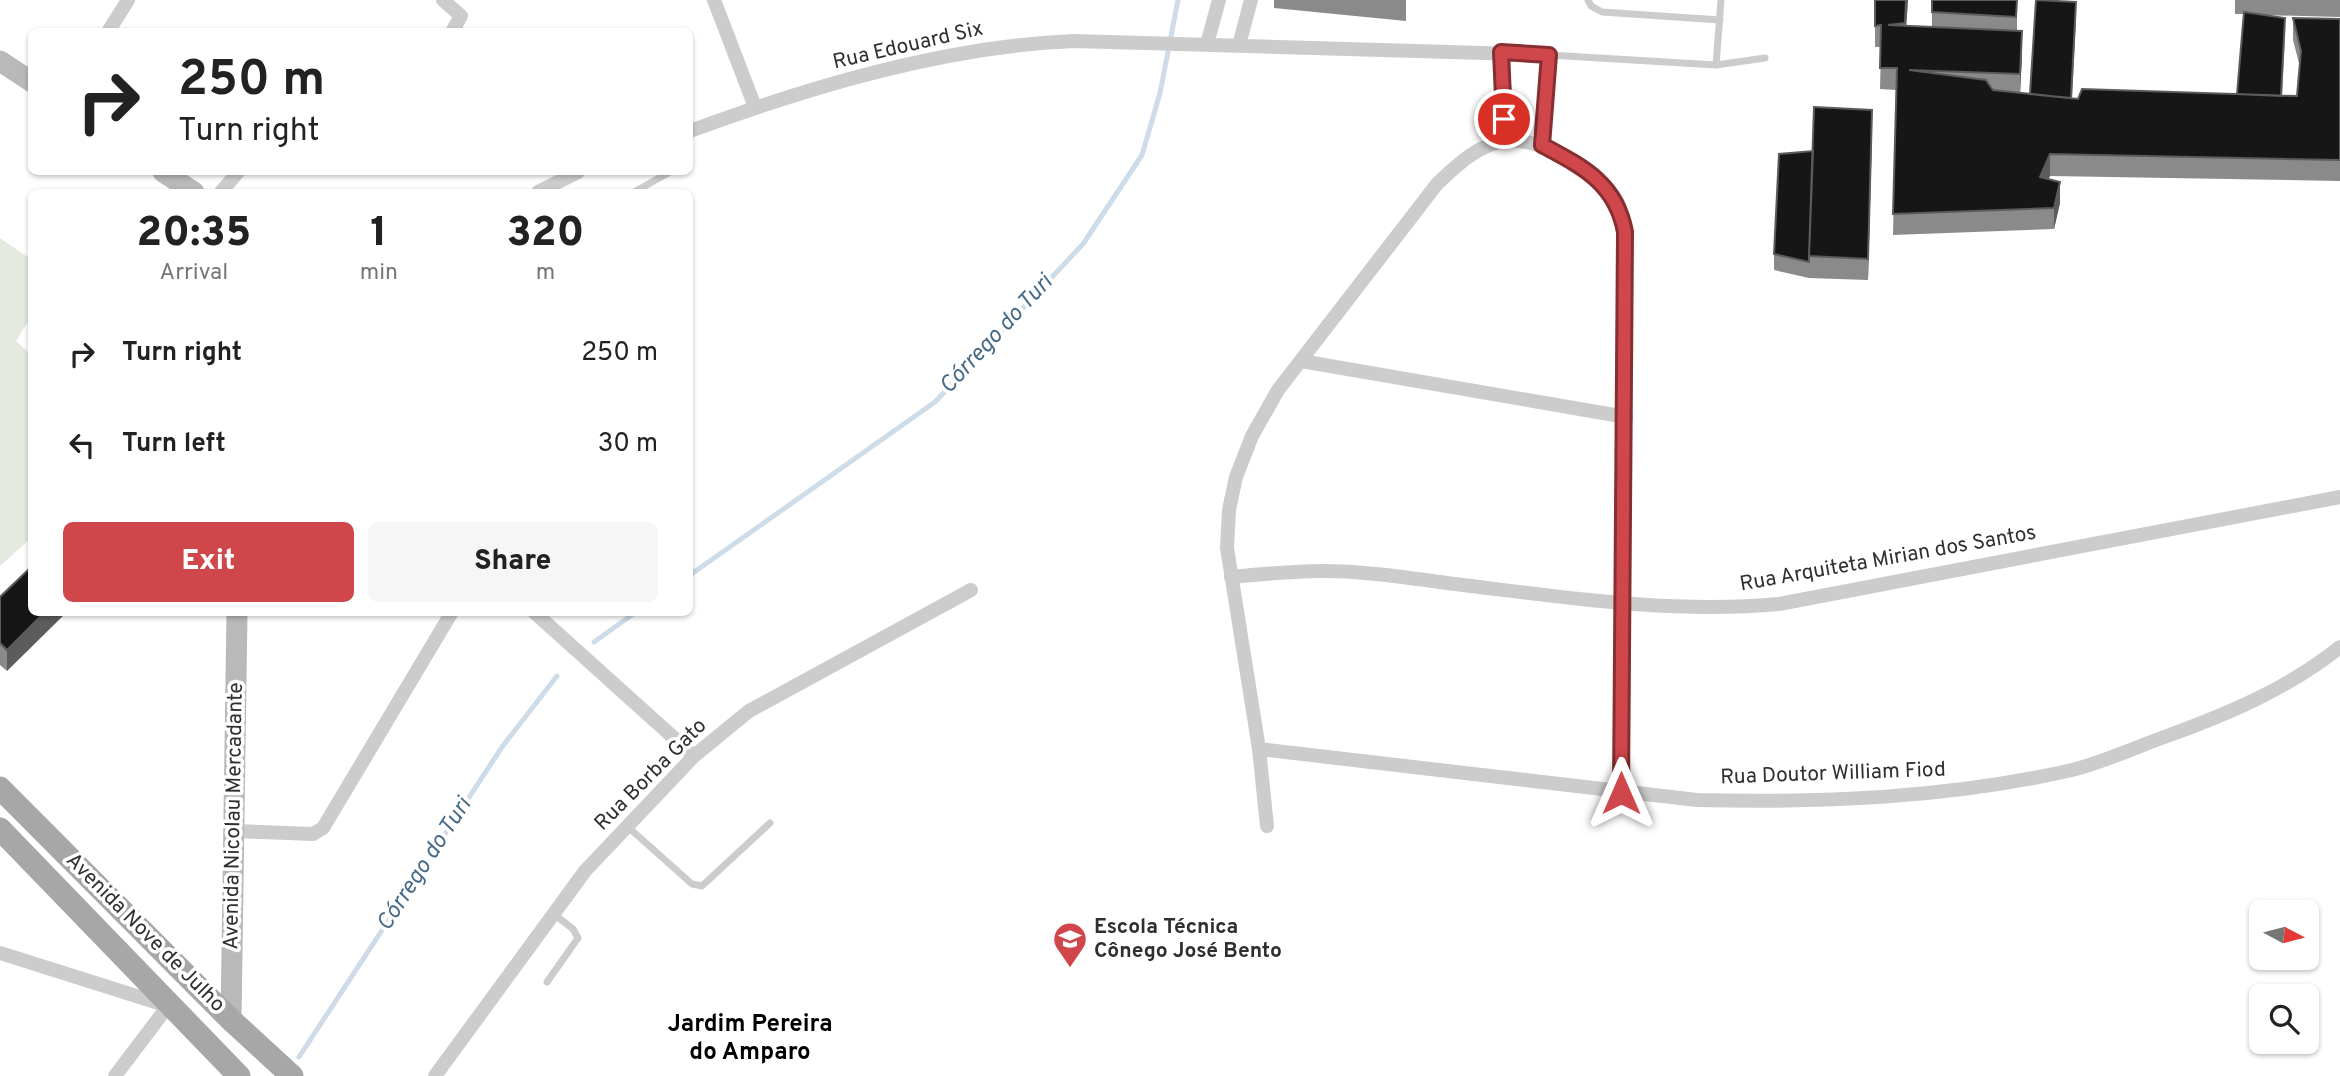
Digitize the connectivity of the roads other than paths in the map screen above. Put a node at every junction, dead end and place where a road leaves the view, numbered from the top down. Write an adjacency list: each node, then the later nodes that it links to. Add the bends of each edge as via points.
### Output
1 (128, 0): 9 (street)
2 (443, 0): 10 (street, via 461,16)
3 (714, 0): 19 (street)
4 (1219, 0): 11 (street)
5 (1251, 0): 12 (street)
6 (1588, 0): 8 (lane, via 1602,12)
7 (1721, 0): 8 (lane)
8 (1720, 20): 17 (lane)
9 (110, 28)
10 (454, 28)
11 (1207, 44): 12 (street, Rua Edouard Six); 19 (street, Rua Edouard Six, via 1074,41 1002,46)
12 (1239, 45): 13 (street, Rua Edouard Six)
13 (1501, 52): 14 (street, Rua Edouard Six); 21 (street)
14 (1549, 55): 17 (lane); 22 (street)
15 (1765, 58): 17 (lane)
16 (0, 61): 18 (main road)
17 (1716, 65)
18 (28, 79)
19 (755, 107): 20 (street, Rua Edouard Six)
20 (693, 130)
21 (1504, 141): 22 (street); 31 (street, via 1466,158 1437,184)
22 (1542, 145): 32 (street, via 1596,179 1614,196 1622,216)
23 (168, 175): 27 (main road)
24 (235, 175): 28 (street)
25 (572, 175): 29 (street)
26 (665, 175): 30 (lane)
27 (189, 189)
28 (223, 189)
29 (544, 189)
30 (639, 189)
31 (1301, 361): 32 (street); 34 (street, via 1252,436 1236,477 1227,548)
32 (1626, 417): 36 (street)
33 (2338, 501): 36 (street, Rua Arquiteta Mirian dos Santos, via 1779,604 1686,609)
34 (1231, 577): 36 (street, Rua Arquiteta Mirian dos Santos, via 1370,573); 41 (street)
35 (971, 590): 42 (street, Rua Borba Gato, via 749,711)
36 (1623, 604): 44 (street)
37 (237, 616): 49 (main road, Avenida Nicolau Mercadante)
38 (450, 616): 49 (street, via 320,831)
39 (538, 616): 42 (street)
40 (2340, 647): 44 (street, Rua Doutor William Fiod, via 2311,670 2218,718 2075,769 1981,789 1769,802)
41 (1259, 749): 44 (street, Rua Doutor William Fiod); 46 (street)
42 (694, 756): 47 (street, Rua Borba Gato)
43 (0, 788): 54 (main road, Avenida Nove de Julho)
44 (1621, 793)
45 (770, 823): 47 (lane, via 702,886 692,884)
46 (1267, 826)
47 (627, 827): 50 (street, Rua Borba Gato, via 585,871)
48 (0, 829): 53 (main road, Avenida Nove de Julho)
49 (233, 831): 54 (main road, Avenida Nicolau Mercadante)
50 (554, 914): 52 (lane, via 578,938); 58 (street, Rua Borba Gato)
51 (0, 953): 53 (street)
52 (547, 982)
53 (169, 1006): 55 (main road, Avenida Nove de Julho); 56 (street)
54 (231, 1020): 57 (main road, Avenida Nove de Julho)
55 (234, 1074)
56 (115, 1076)
57 (292, 1076)
58 (435, 1076)

